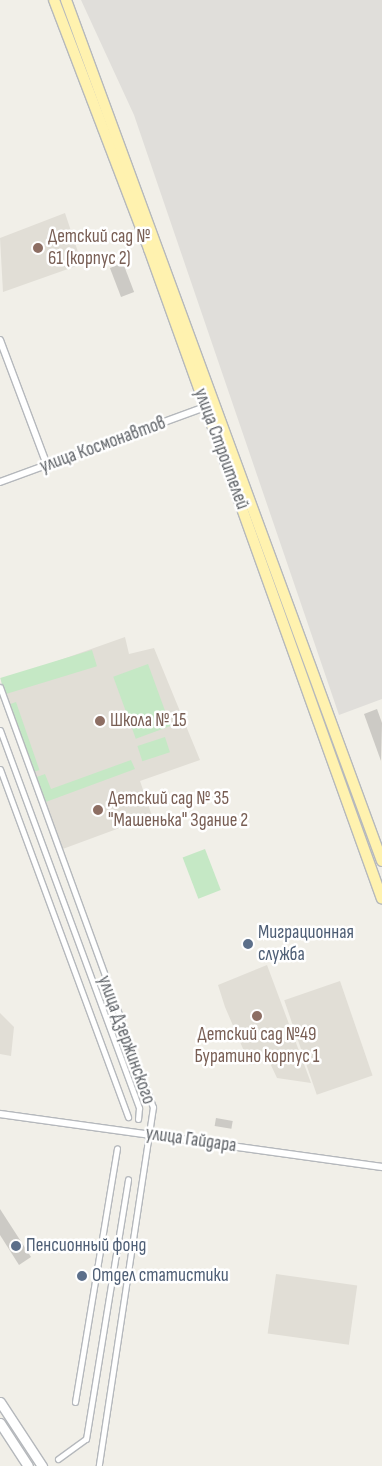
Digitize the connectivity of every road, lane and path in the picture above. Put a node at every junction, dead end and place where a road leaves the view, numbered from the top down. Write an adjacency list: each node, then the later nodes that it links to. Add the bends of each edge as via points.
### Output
1 (54, 0): 4 (main road, улица Строителей)
2 (66, 0): 3 (main road, улица Строителей)
3 (159, 245): 4 (main road); 6 (main road, улица Строителей)
4 (148, 249): 7 (main road, улица Строителей)
5 (0, 340): 8 (street)
6 (217, 402): 7 (main road); 11 (main road, улица Строителей)
7 (205, 407): 8 (street, улица Космонавтов); 12 (main road, улица Строителей)
8 (47, 465): 9 (street, улица Космонавтов)
9 (0, 482)
10 (0, 687): 20 (street, улица Дзержинского, via 153,1107)
11 (325, 703): 12 (main road); 15 (main road, улица Строителей)
12 (312, 706): 16 (main road, улица Строителей)
13 (0, 730): 19 (street, улица Дзержинского, via 139,1108)
14 (0, 769): 18 (street, улица Дзержинского)
15 (382, 861)
16 (381, 896)
17 (0, 1114): 20 (street, улица Гайдара)
18 (128, 1118)
19 (138, 1119)
20 (149, 1135): 22 (street, улица Гайдара); 30 (street, улица Дзержинского)
21 (117, 1148): 25 (street)
22 (382, 1167)
23 (128, 1179): 27 (street, via 86,1439)
24 (0, 1402): 29 (street)
25 (75, 1402)
26 (0, 1423): 28 (street)
27 (58, 1458)
28 (28, 1466)
29 (42, 1466)
30 (99, 1466)

